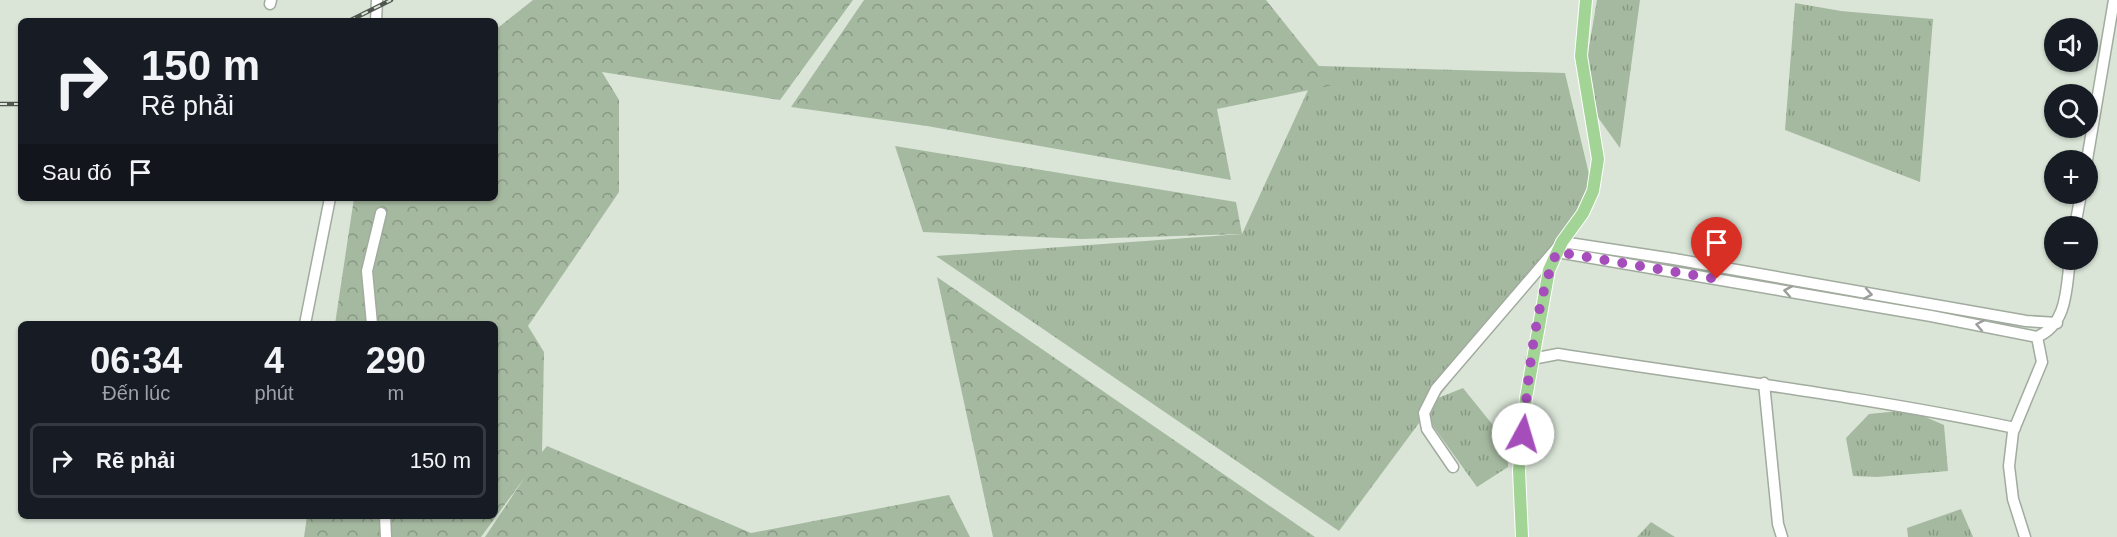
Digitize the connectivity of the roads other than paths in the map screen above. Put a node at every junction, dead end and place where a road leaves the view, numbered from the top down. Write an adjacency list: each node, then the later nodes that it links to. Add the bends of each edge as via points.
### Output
1 (377, 0): 4 (street)
2 (1586, 0): 8 (main road, via 1581,56 1597,173 1583,213)
3 (2114, 0): 5 (street)
4 (376, 18)
5 (2088, 150)
6 (329, 201): 10 (street)
7 (381, 213): 11 (street, via 367,271)
8 (1559, 247): 12 (street, one-way to 12, via 1674,259 2026,321); 13 (street, one-way to 8); 14 (main road, via 1549,270); 17 (street, via 1436,389 1424,413 1427,429)
9 (2069, 270): 12 (street)
10 (306, 321)
11 (372, 321)
12 (2057, 323): 13 (street)
13 (2037, 336): 16 (street, via 2042,362)
14 (1532, 359): 15 (street, via 1558,354); 20 (main road, via 1519,470)
15 (1764, 383): 16 (street, via 1914,406); 21 (street)
16 (2015, 428): 22 (street, via 2010,482)
17 (1454, 467)
18 (385, 519): 19 (street)
19 (386, 537)
20 (1522, 537)
21 (1782, 537)
22 (2025, 537)

